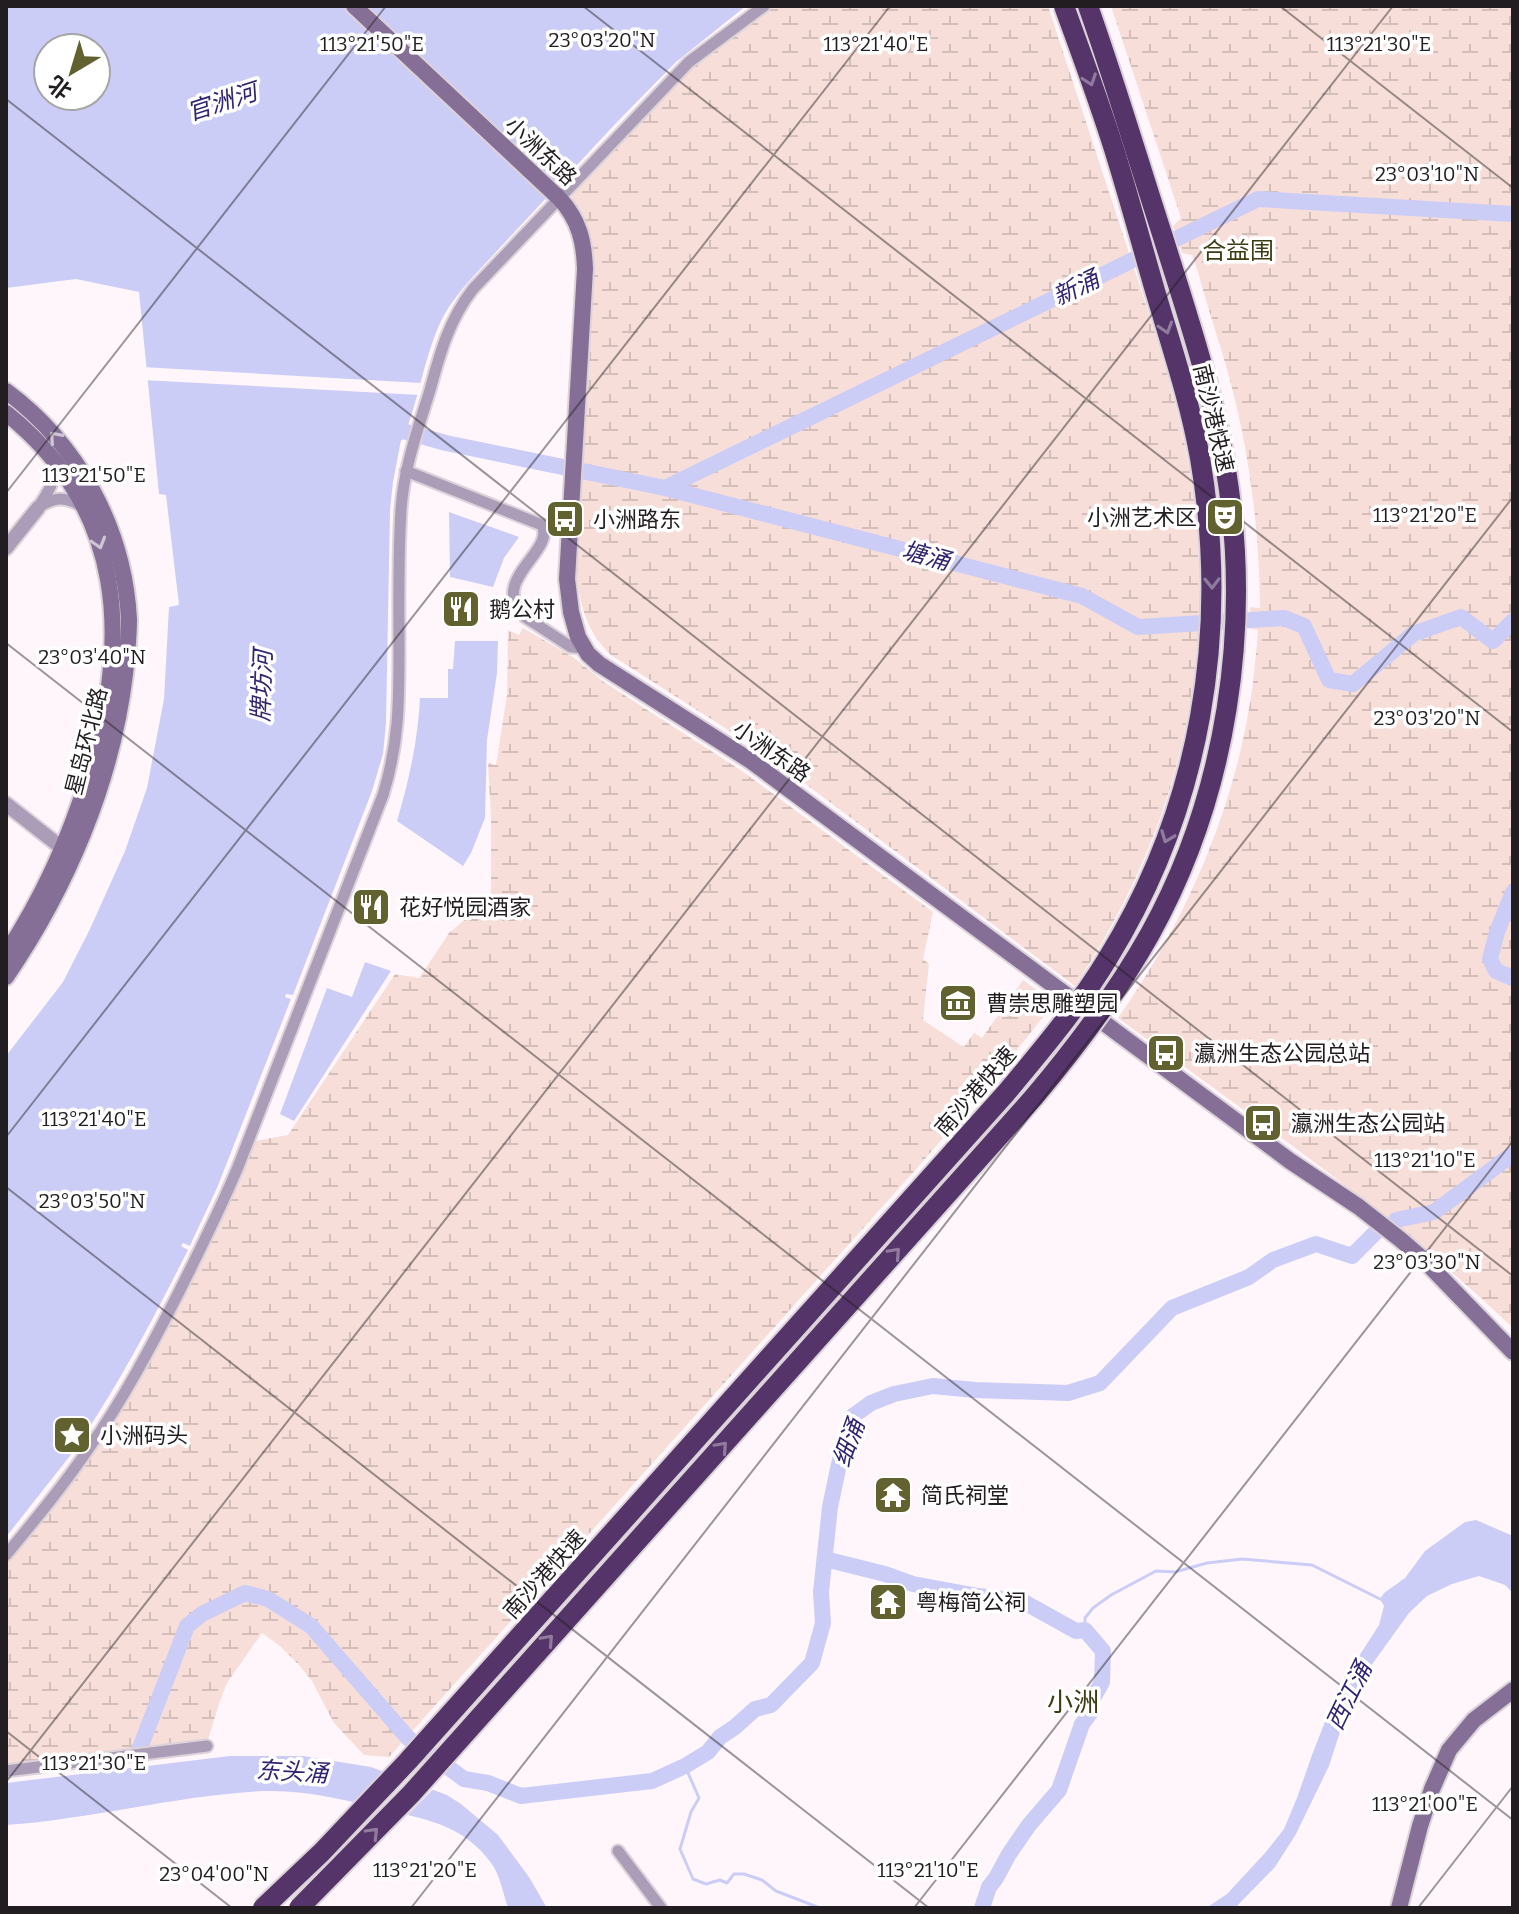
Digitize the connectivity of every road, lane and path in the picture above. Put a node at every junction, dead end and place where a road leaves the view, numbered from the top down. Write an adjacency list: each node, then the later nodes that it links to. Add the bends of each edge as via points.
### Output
1 (354, 6): 5 (main road, 小洲东路)
2 (764, 6): 5 (street, via 689,62)
3 (1064, 6): 24 (highway, 南沙港快速, one-way to 24, bridge, via 1114,147 1171,344 1197,443 1209,518 1213,592 1203,703 1188,773 1157,863 1107,960 997,1104 408,1761)
4 (1088, 6): 25 (highway, 南沙港快速, one-way to 4, bridge, via 411,1794 1034,1097 1116,991 1178,877 1201,816 1229,693 1236,613 1232,510 1200,358)
5 (557, 195): 9 (street, via 458,310 439,354); 13 (main road, 小洲东路, via 577,222 585,252 567,591)
6 (6, 391): 15 (main road, 星岛环北路, one-way to 6, via 98,789 118,715 129,622 124,576 107,521 78,464)
7 (6, 413): 8 (main road, 星岛环北路)
8 (51, 455): 10 (street, via 54,479); 11 (main road, 星岛环北路)
9 (406, 471): 13 (street, via 542,525 543,539 518,577 515,602 525,617 567,645); 19 (street, via 398,723 383,795 238,1167 197,1257 109,1418)
10 (38, 508): 11 (street, via 56,498); 12 (street)
11 (84, 508): 15 (main road, 星岛环北路, one-way to 15, via 99,541 112,602 113,655 106,708)
12 (6, 548)
13 (584, 648): 18 (main road, 小洲东路, via 608,670 751,761 1391,1232)
14 (6, 804): 15 (street)
15 (68, 851): 16 (main road, 星岛环北路); 17 (main road, 星岛环北路, via 36,930)
16 (6, 954)
17 (6, 977)
18 (1513, 1352)
19 (6, 1555)
20 (1513, 1690): 27 (main road, via 1474,1720 1449,1750 1420,1826)
21 (207, 1746): 22 (street)
22 (6, 1771)
23 (618, 1851): 26 (street)
24 (263, 1908)
25 (299, 1908)
26 (661, 1908)
27 (1399, 1908)

